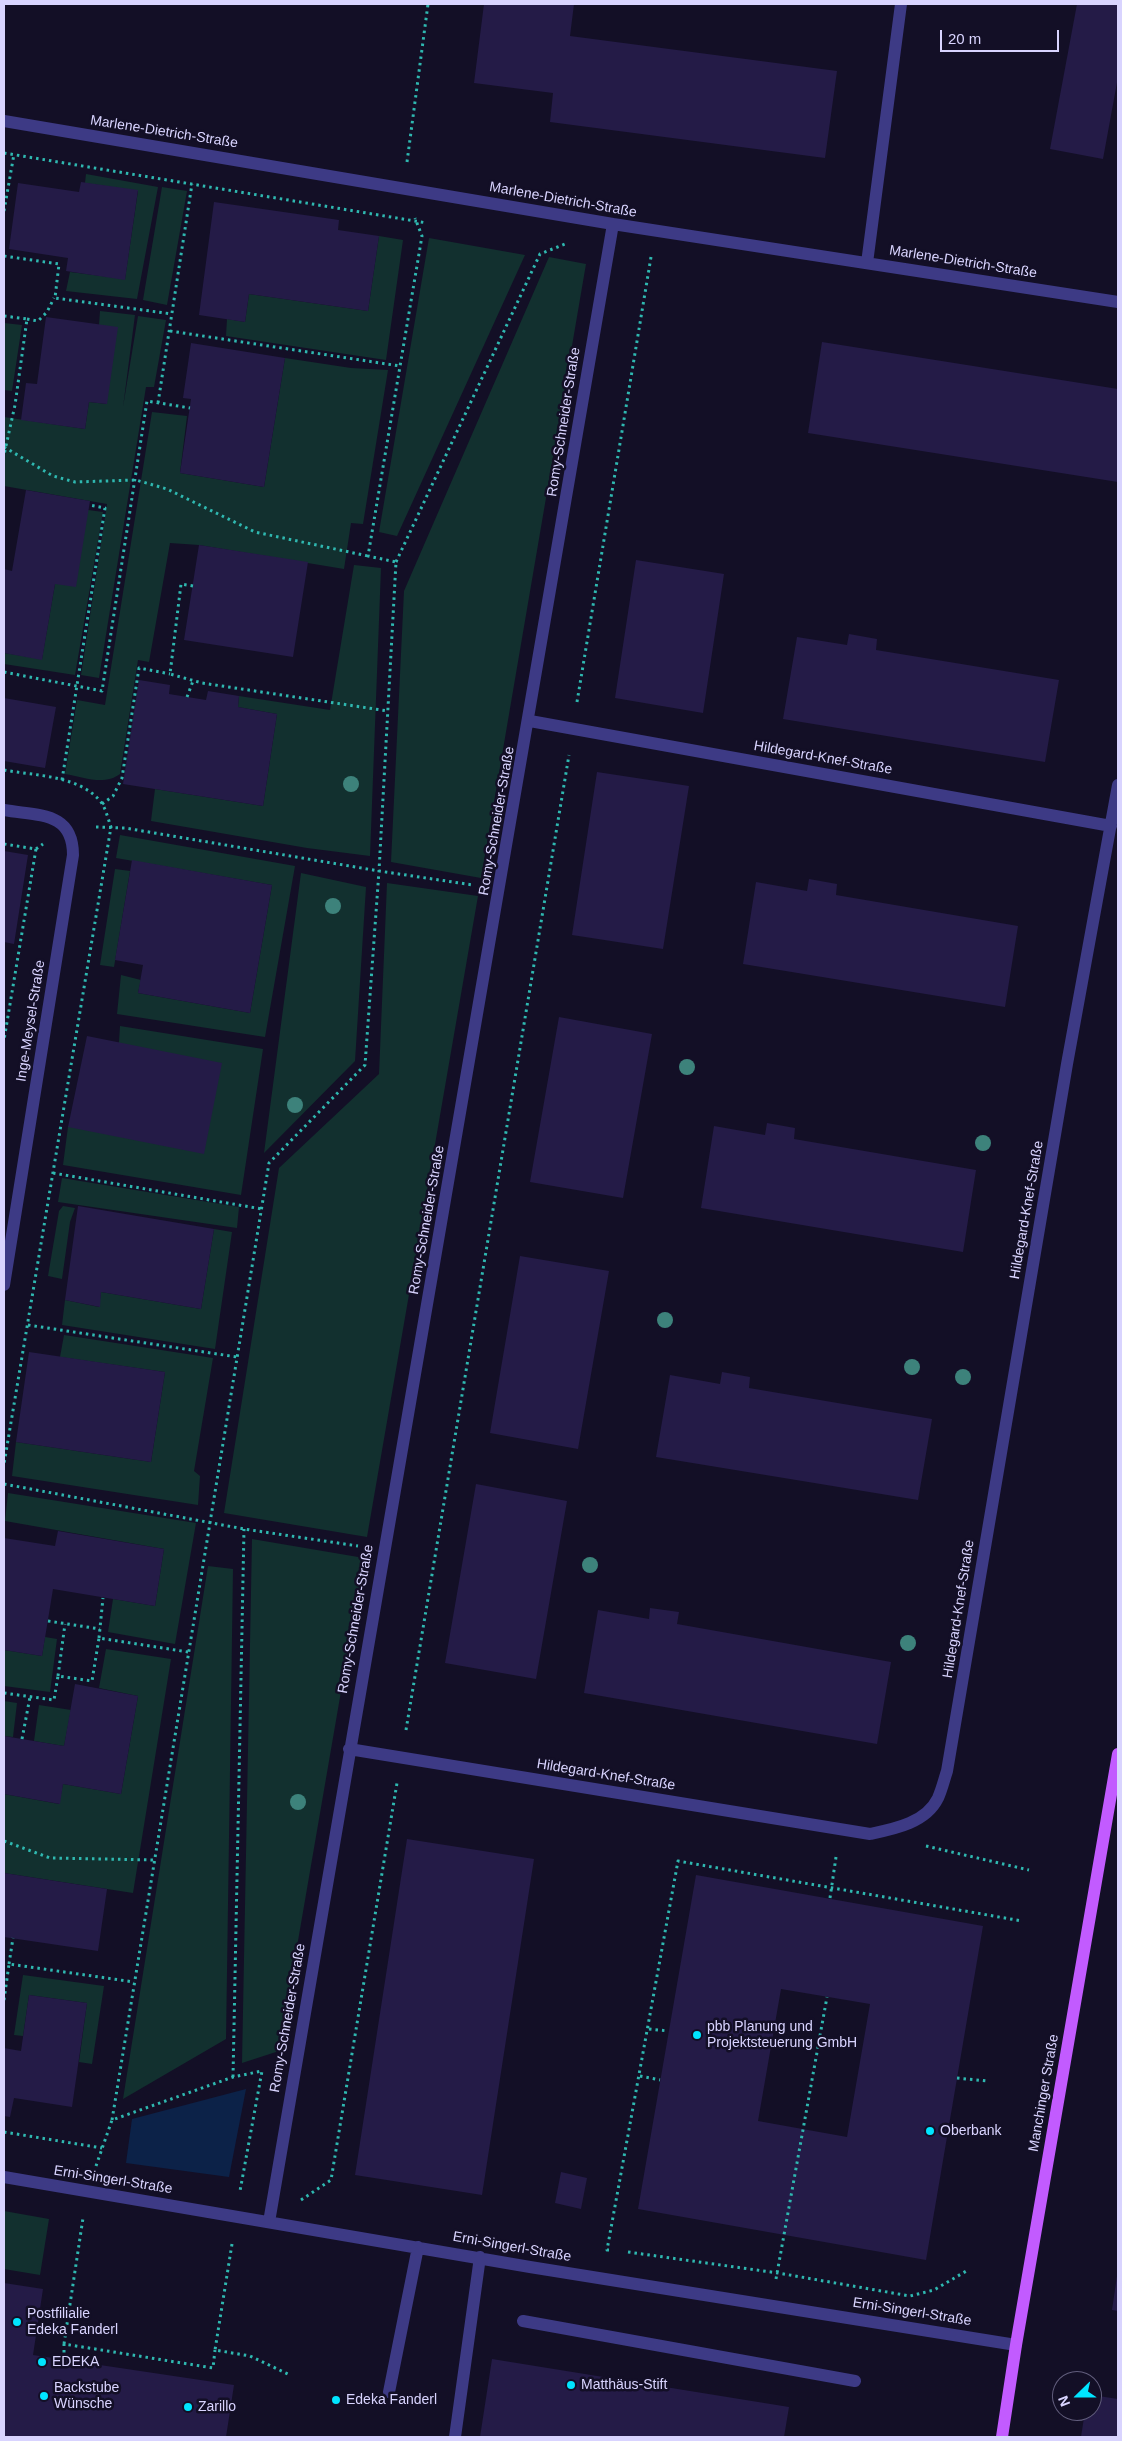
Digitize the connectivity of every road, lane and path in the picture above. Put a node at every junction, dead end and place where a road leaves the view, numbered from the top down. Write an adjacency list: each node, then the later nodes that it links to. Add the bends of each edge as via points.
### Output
1 (428, 4): 7 (path)
2 (901, 4): 16 (street)
3 (4, 121): 7 (street, Marlene-Dietrich-Straße)
4 (4, 153): 5 (path)
5 (14, 154): 6 (path); 8 (path)
6 (192, 184): 9 (path); 19 (path)
7 (403, 187): 9 (path); 11 (street, Marlene-Dietrich-Straße)
8 (4, 211)
9 (416, 221): 10 (path); 23 (path, via 422,236)
10 (435, 224)
11 (612, 224): 12 (street, Marlene-Dietrich-Straße); 14 (path); 39 (street, Romy-Schneider-Straße)
12 (656, 231): 16 (street, Marlene-Dietrich-Straße); 40 (path)
13 (556, 242): 14 (path)
14 (566, 244): 31 (path, via 540,254)
15 (4, 256): 17 (path, via 59,264)
16 (867, 263): 18 (street, Marlene-Dietrich-Straße)
17 (54, 298): 19 (path); 21 (path, via 47,312 38,320)
18 (1118, 302)
19 (172, 314): 22 (path)
20 (4, 316): 21 (path)
21 (27, 319): 26 (path, via 15,405)
22 (170, 331): 23 (path); 24 (path)
23 (400, 366): 30 (path)
24 (158, 403): 25 (path); 28 (path, via 147,401)
25 (190, 408)
26 (4, 448): 27 (path); 28 (path, via 53,476 75,482)
27 (4, 455)
28 (136, 480): 30 (path, via 167,489 255,532); 36 (path, via 102,691)
29 (89, 505): 36 (path, via 105,508)
30 (368, 556): 31 (path)
31 (396, 562): 38 (path)
32 (193, 586): 34 (path, via 181,584)
33 (4, 672): 36 (path)
34 (170, 674): 35 (path); 44 (path, via 139,668 122,778 113,796)
35 (193, 681): 37 (path); 38 (path)
36 (76, 686): 42 (path)
37 (187, 697)
38 (388, 711): 50 (path)
39 (530, 721): 40 (street, Hildegard-Knef-Straße); 51 (street, Romy-Schneider-Straße)
40 (573, 728): 46 (street, Hildegard-Knef-Straße); 76 (path)
41 (4, 770): 42 (path)
42 (62, 780): 44 (path, via 86,787)
43 (1118, 785): 46 (street, Hildegard-Knef-Straße)
44 (102, 804): 48 (path)
45 (4, 810): 47 (street, via 57,820)
46 (1111, 826): 77 (street, Hildegard-Knef-Straße, via 1067,1064 947,1771 938,1800 920,1818 897,1829 870,1834)
47 (67, 827): 48 (path); 53 (street, Inge-Meysel-Straße, via 73,841 73,855)
48 (111, 827): 50 (path); 54 (path)
49 (4, 844): 52 (path, via 36,849)
50 (379, 871): 51 (path); 55 (path, via 365,1065 269,1163)
51 (501, 889): 63 (street, Romy-Schneider-Straße)
52 (4, 1040)
53 (22, 1168): 54 (path); 56 (street, Inge-Meysel-Straße)
54 (54, 1173): 55 (path); 57 (path)
55 (262, 1209): 58 (path)
56 (4, 1286)
57 (28, 1324): 58 (path); 59 (path)
58 (237, 1357): 61 (path)
59 (4, 1464)
60 (4, 1484): 61 (path)
61 (209, 1522): 62 (path); 69 (path)
62 (244, 1530): 63 (path); 93 (path)
63 (384, 1550): 74 (street, Romy-Schneider-Straße)
64 (103, 1598): 67 (path)
65 (48, 1621): 66 (path)
66 (65, 1624): 67 (path); 70 (path)
67 (100, 1629): 68 (path)
68 (100, 1638): 69 (path); 70 (path, via 92,1681)
69 (188, 1652): 80 (path)
70 (58, 1676): 72 (path, via 54,1700)
71 (4, 1693): 72 (path)
72 (30, 1697): 73 (path)
73 (22, 1739)
74 (349, 1749): 76 (street, Hildegard-Knef-Straße); 103 (street, Romy-Schneider-Straße)
75 (1118, 1754): 113 (main road, Manchinger Straße)
76 (401, 1757): 77 (street, Hildegard-Knef-Straße); 103 (path, via 331,2180)
77 (841, 1829): 82 (path)
78 (4, 1841): 80 (path, via 50,1858)
79 (916, 1844): 81 (path)
80 (154, 1860): 87 (path)
81 (1029, 1870)
82 (832, 1888): 83 (path); 84 (path); 90 (path, via 678,1862)
83 (830, 1898)
84 (1022, 1921)
85 (14, 1938): 86 (path)
86 (9, 1964): 87 (path); 89 (path)
87 (134, 1982): 97 (path)
88 (827, 1997): 109 (path)
89 (4, 2000)
90 (649, 2029): 91 (path); 92 (path)
91 (668, 2031)
92 (640, 2076): 95 (path); 105 (path, via 607,2250)
93 (233, 2077): 97 (path); 102 (path, via 262,2071)
94 (957, 2078): 96 (path)
95 (660, 2080)
96 (987, 2081)
97 (112, 2120): 99 (path)
98 (4, 2132): 99 (path)
99 (102, 2148): 101 (path)
100 (4, 2177): 101 (street, Erni-Singerl-Straße)
101 (88, 2191): 102 (street, Erni-Singerl-Straße); 112 (path)
102 (236, 2216): 103 (street, Erni-Singerl-Straße); 114 (path)
103 (269, 2222): 104 (street, Erni-Singerl-Straße)
104 (418, 2246): 107 (street, Erni-Singerl-Straße); 118 (street)
105 (616, 2251)
106 (626, 2252): 109 (path)
107 (480, 2257): 110 (street, Erni-Singerl-Straße); 119 (street)
108 (968, 2270): 109 (path, via 934,2290 910,2296)
109 (778, 2272): 110 (path)
110 (771, 2304): 113 (street, Erni-Singerl-Straße)
111 (523, 2321): 117 (street)
112 (64, 2344): 114 (path, via 212,2368); 115 (path)
113 (1016, 2344): 120 (main road, Manchinger Straße)
114 (215, 2350): 116 (path, via 250,2356)
115 (64, 2359)
116 (290, 2375)
117 (855, 2381)
118 (389, 2392)
119 (455, 2437)
120 (1002, 2437)

